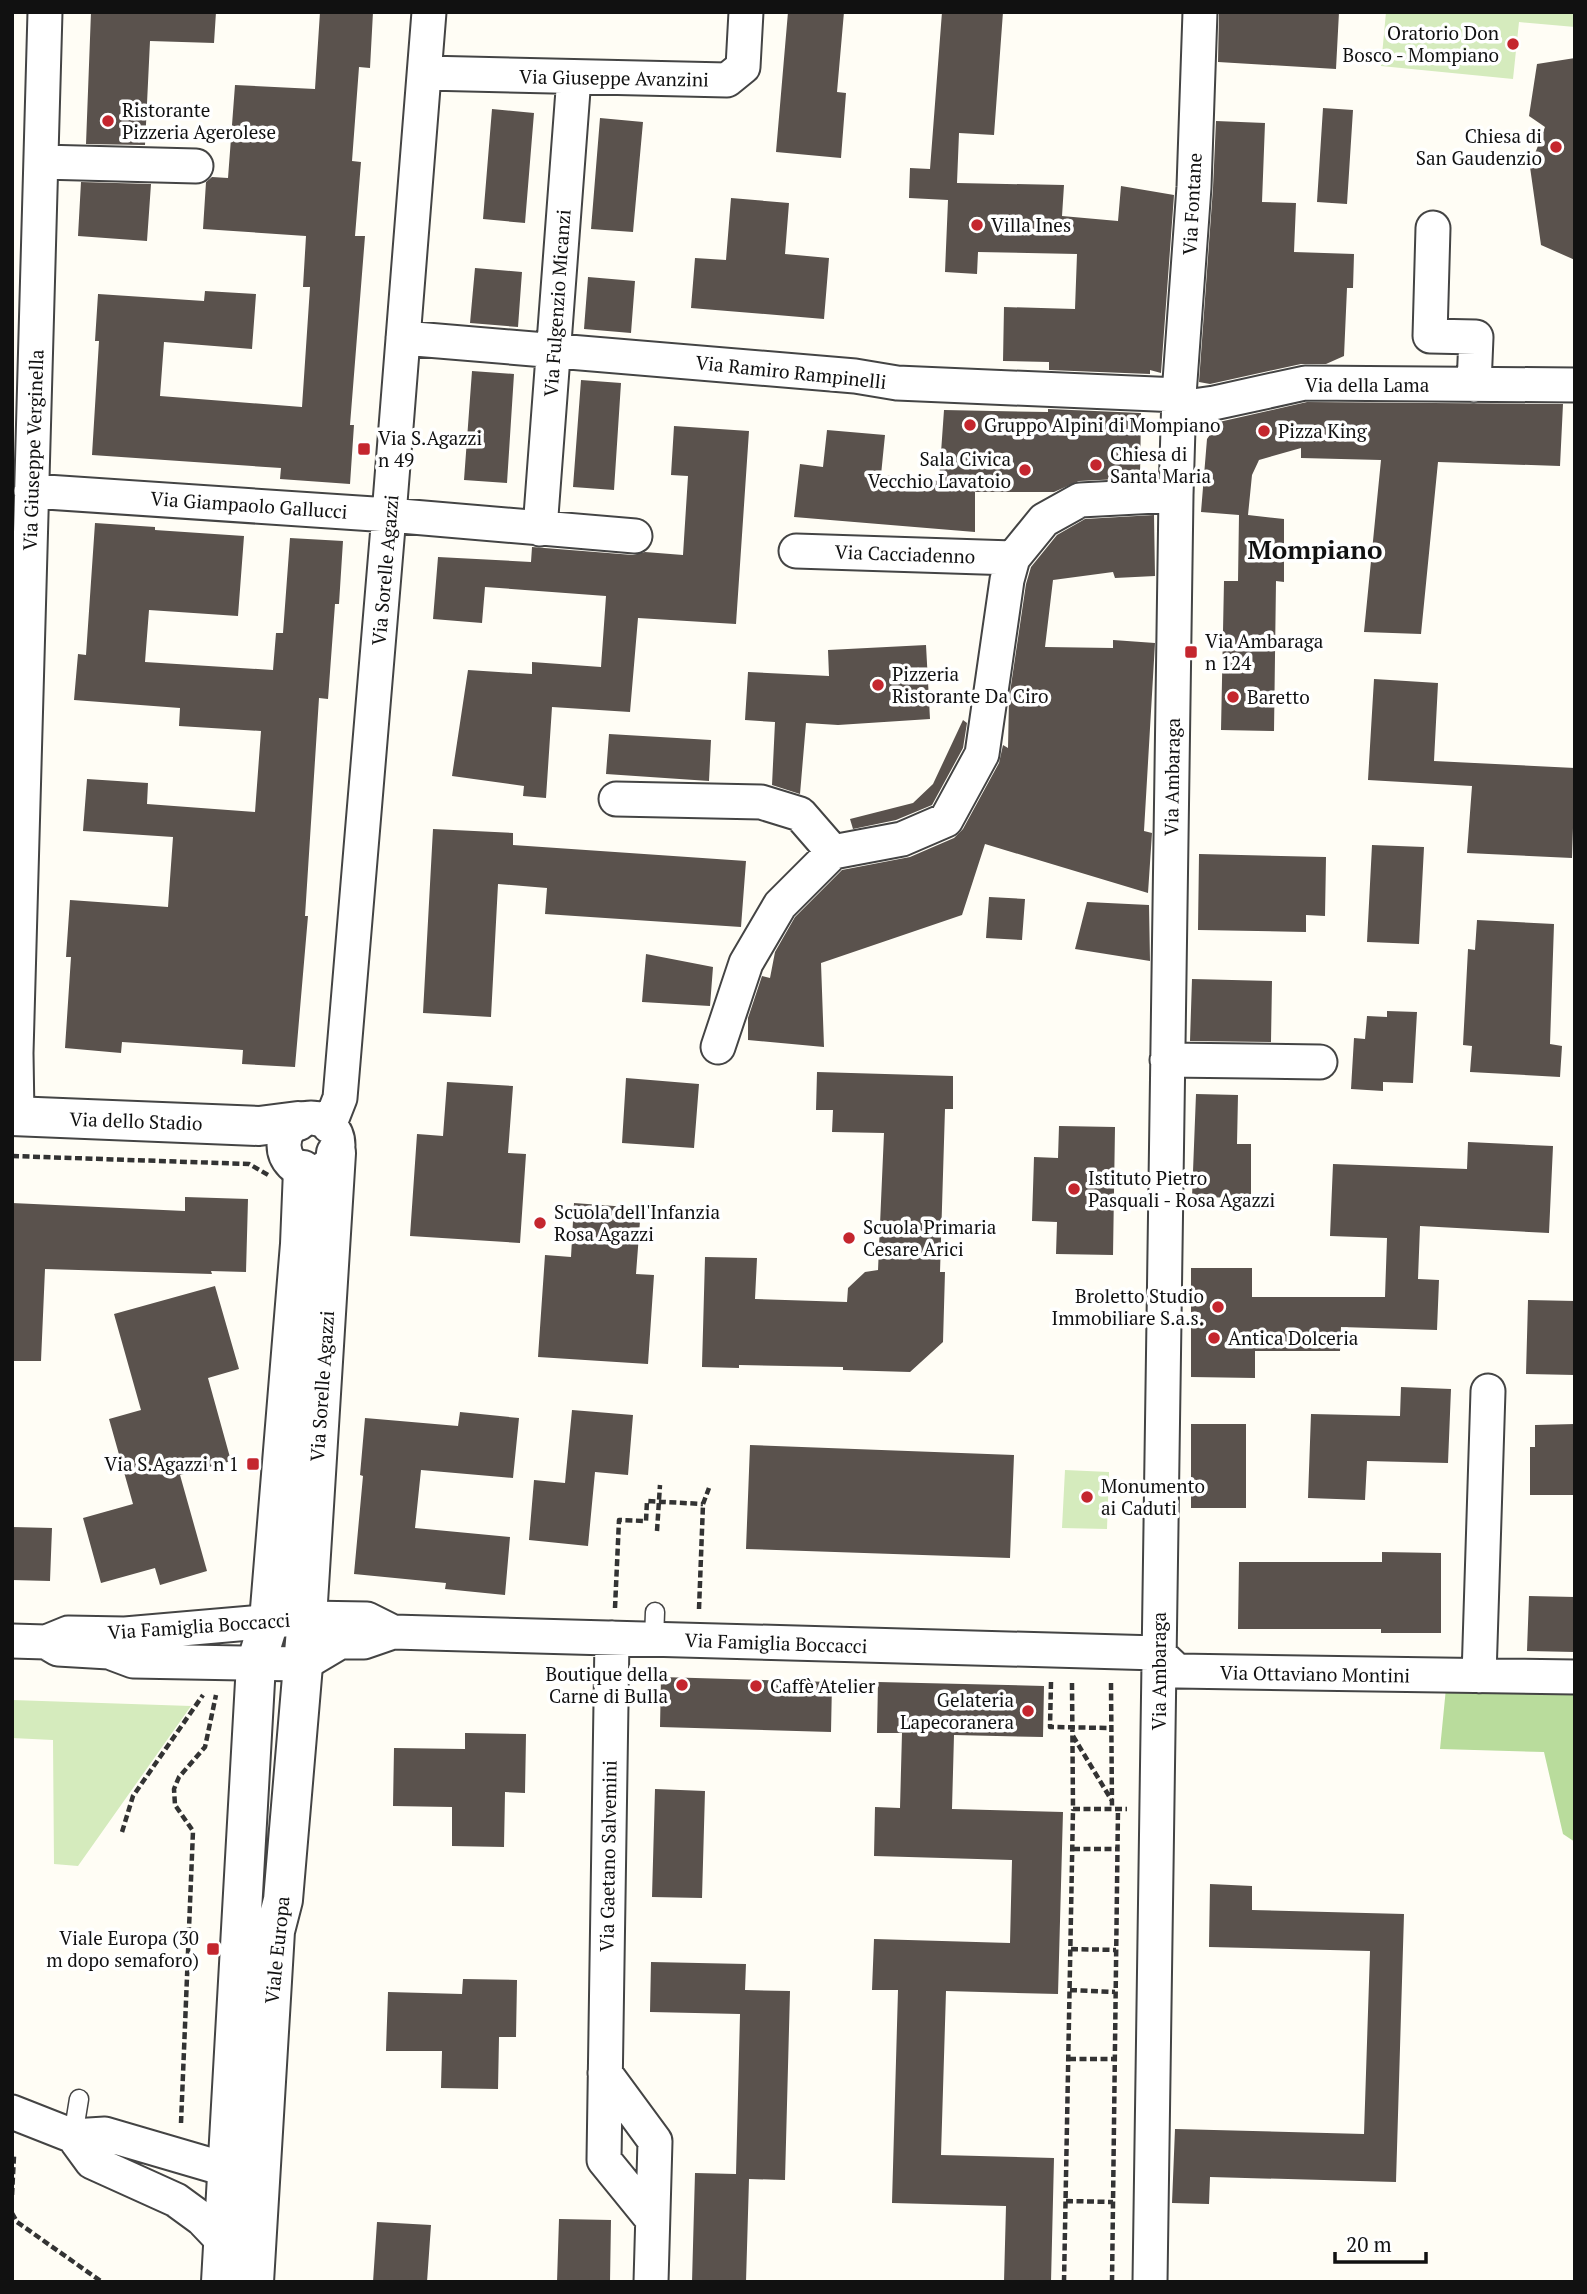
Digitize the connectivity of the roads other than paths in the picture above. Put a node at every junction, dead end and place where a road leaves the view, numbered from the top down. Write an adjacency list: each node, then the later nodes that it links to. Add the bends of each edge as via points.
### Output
1 (44, 12): 7 (street, Via Giuseppe Verginella)
2 (429, 12): 5 (street, Via Sorelle Agazzi)
3 (746, 12): 6 (street, Via Giuseppe Avanzini, via 743,67 727,80)
4 (1200, 12): 14 (street, Via Fontane)
5 (425, 73): 6 (street, Via Giuseppe Avanzini); 10 (street, Via Sorelle Agazzi)
6 (574, 77): 11 (street, Via Fulgenzio Micanzi)
7 (40, 162): 8 (street); 15 (street, Via Giuseppe Verginella)
8 (196, 166)
9 (1433, 228): 12 (street, via 1430,336 1476,337)
10 (403, 338): 11 (street, Via Ramiro Rampinelli); 17 (street, Via Sorelle Agazzi)
11 (554, 350): 14 (street, Via Ramiro Rampinelli, via 897,383); 18 (street, Via Fulgenzio Micanzi)
12 (1474, 385): 13 (street, Via della Lama); 14 (street, Via della Lama, via 1305,383 1214,403)
13 (1575, 385)
14 (1179, 401): 16 (street, Via Fontane)
15 (32, 491): 17 (street, Via Giampaolo Gallucci); 27 (street, Via Giuseppe Verginella)
16 (1176, 495): 21 (street, via 1080,500 1044,520); 25 (street, Via Ambaraga)
17 (389, 515): 18 (street, Via Giampaolo Gallucci); 29 (street, Via Sorelle Agazzi, via 340,1098)
18 (540, 529): 19 (street, Via Giampaolo Gallucci)
19 (635, 536)
20 (796, 551): 21 (street, Via Cacciadenno)
21 (1013, 558): 23 (street, via 982,754 946,820 902,839)
22 (616, 799): 23 (street, via 761,802 800,814)
23 (833, 852): 24 (street, via 780,905 746,963)
24 (718, 1047)
25 (1167, 1060): 26 (street); 38 (street, Via Ambaraga)
26 (1320, 1062)
27 (15, 1116): 28 (street, Via dello Stadio)
28 (259, 1126): 29 (street, Via dello Stadio); 30 (street)
29 (321, 1133): 30 (street, via 333,1161 323,1169); 30 (street, via 289,1129 285,1151); 32 (street, Via Sorelle Agazzi)
30 (291, 1171): 33 (street, Via Sorelle Agazzi, via 300,1244)
31 (1488, 1391): 41 (street)
32 (307, 1618): 33 (street, Via Famiglia Boccacci); 35 (street, Via Famiglia Boccacci, via 367,1619); 40 (street, Viale Europa)
33 (269, 1621): 37 (street, Via Famiglia Boccacci, via 125,1634 68,1633); 39 (street, Viale Europa)
34 (609, 1624): 35 (street, Via Famiglia Boccacci); 38 (street, Via Famiglia Boccacci); 43 (street, Via Gaetano Salvemini)
35 (393, 1632): 40 (street, Via Famiglia Boccacci, via 364,1642 340,1642)
36 (12, 1641): 37 (street, Via Famiglia Boccacci)
37 (46, 1642): 39 (street, Via Famiglia Boccacci, via 58,1649 109,1652 133,1661)
38 (1158, 1653): 41 (street, Via Ottaviano Montini, via 1177,1671); 54 (street, Via Ambaraga)
39 (257, 1664): 40 (street, Via Famiglia Boccacci); 47 (street, Viale Europa)
40 (303, 1664): 52 (street, Viale Europa, via 283,1900 275,1931)
41 (1479, 1676): 42 (street, Via Ottaviano Montini)
42 (1575, 1677)
43 (605, 2073): 48 (street, via 655,2141); 48 (street, Via Gaetano Salvemini, via 604,2160)
44 (79, 2099): 46 (lane)
45 (12, 2112): 46 (street)
46 (73, 2136): 47 (street, via 105,2134); 49 (street, via 92,2162 176,2200)
47 (228, 2170): 49 (street, Viale Europa); 51 (street, via 246,2198)
48 (652, 2219): 53 (street)
49 (223, 2241): 50 (street, Viale Europa)
50 (221, 2282)
51 (240, 2282)
52 (254, 2282)
53 (651, 2282)
54 (1150, 2282)

